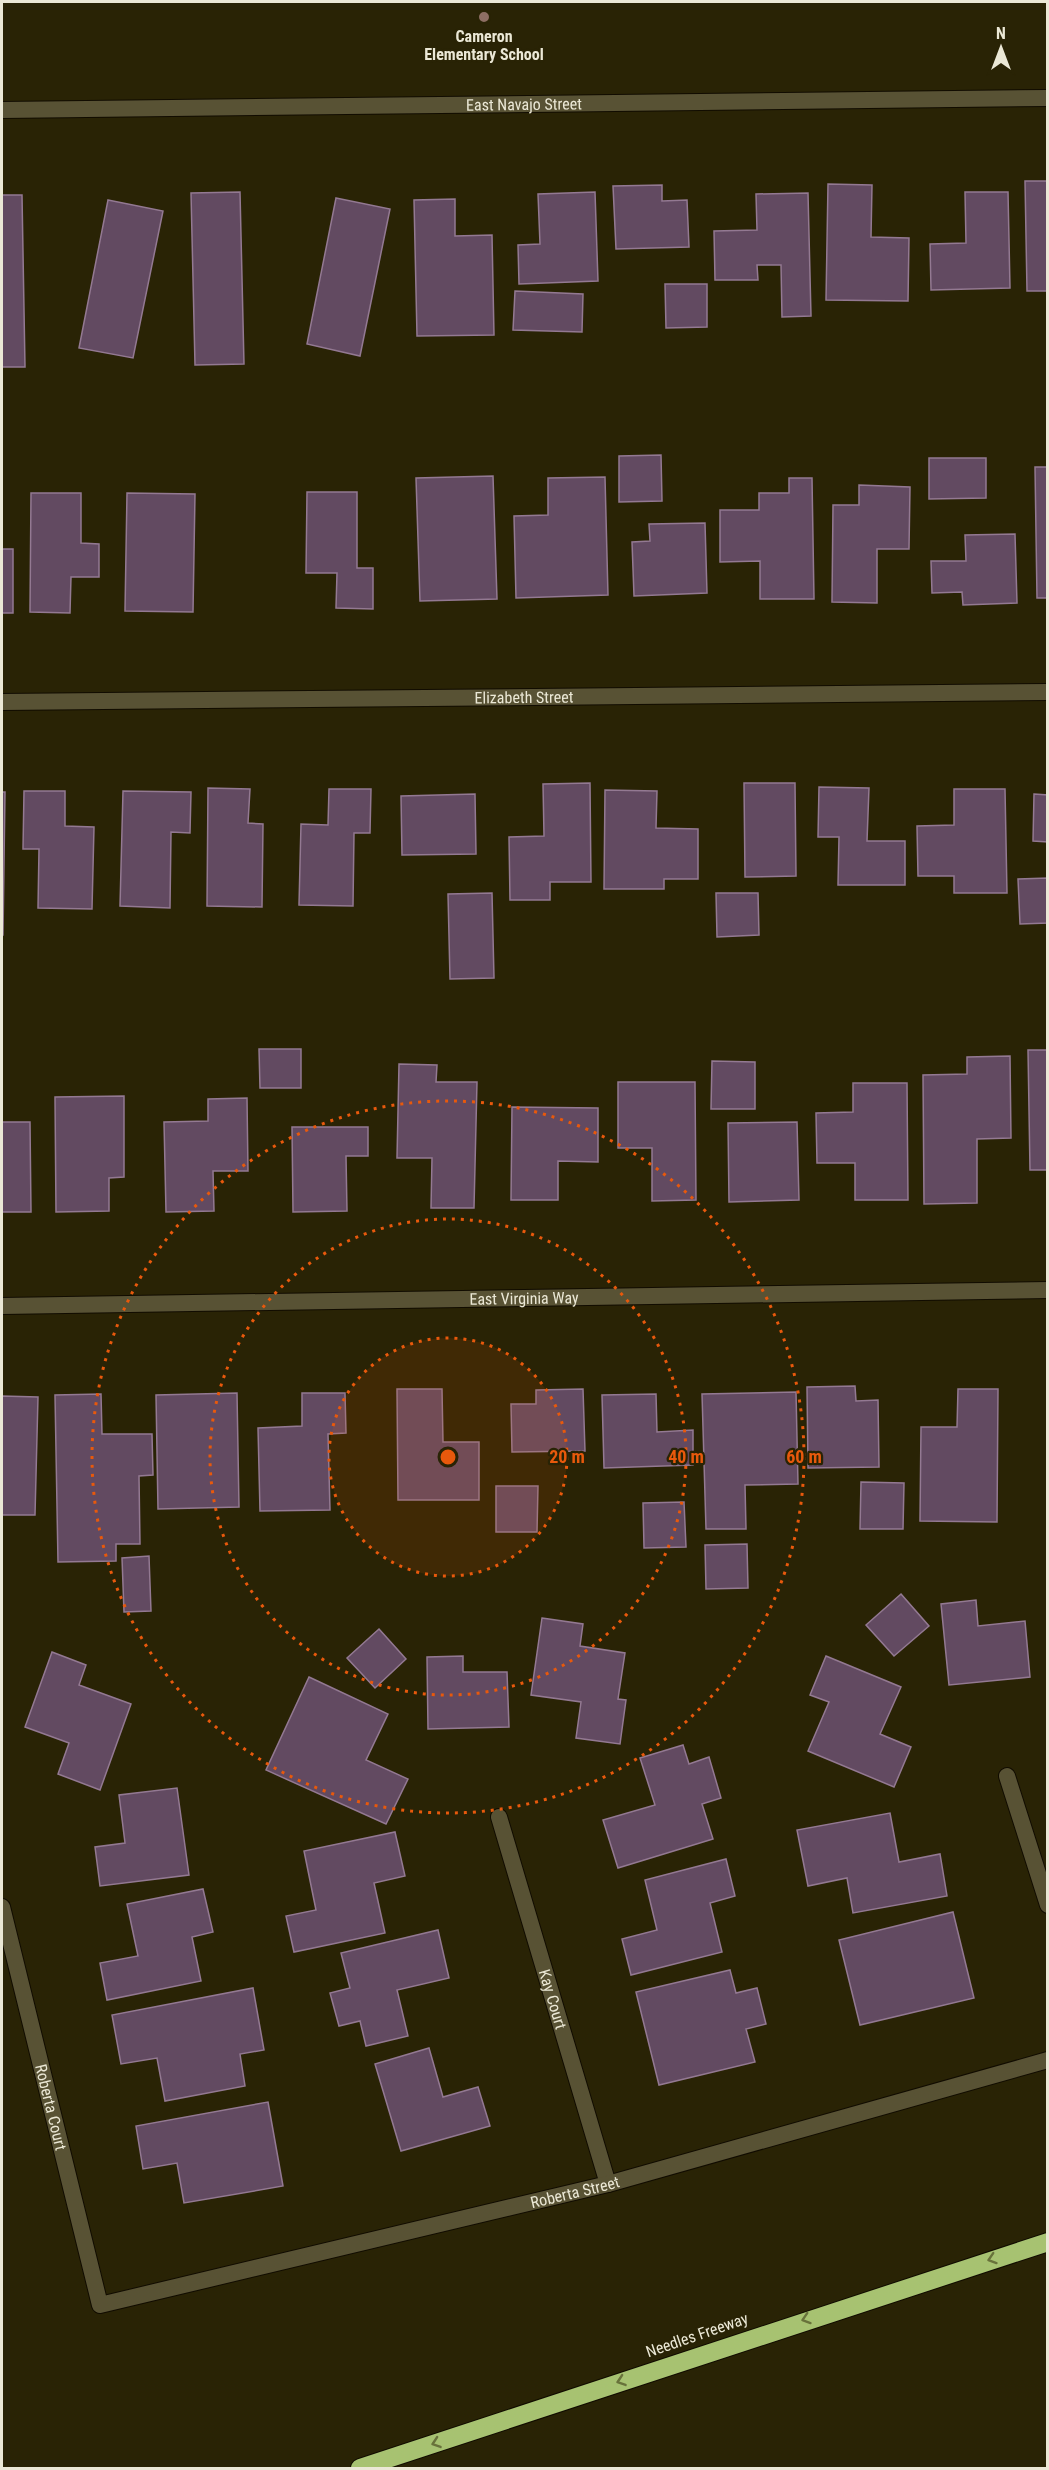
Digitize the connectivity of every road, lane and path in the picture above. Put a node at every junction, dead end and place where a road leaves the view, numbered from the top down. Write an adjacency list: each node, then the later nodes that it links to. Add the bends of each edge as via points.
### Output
1 (1047, 98): 2 (street, East Navajo Street)
2 (2, 110)
3 (1047, 692): 4 (street, Elizabeth Street)
4 (2, 702)
5 (1047, 1290): 6 (street, East Virginia Way)
6 (2, 1306)
7 (1007, 1776): 9 (street)
8 (499, 1817): 12 (street, Kay Court)
9 (1047, 1905)
10 (2, 1907): 14 (street, Roberta Court)
11 (1047, 2060): 12 (street, Roberta Street)
12 (608, 2184): 14 (street, Roberta Street)
13 (1047, 2242): 15 (highway, Needles Freeway, one-way to 15)
14 (100, 2306)
15 (360, 2469)

